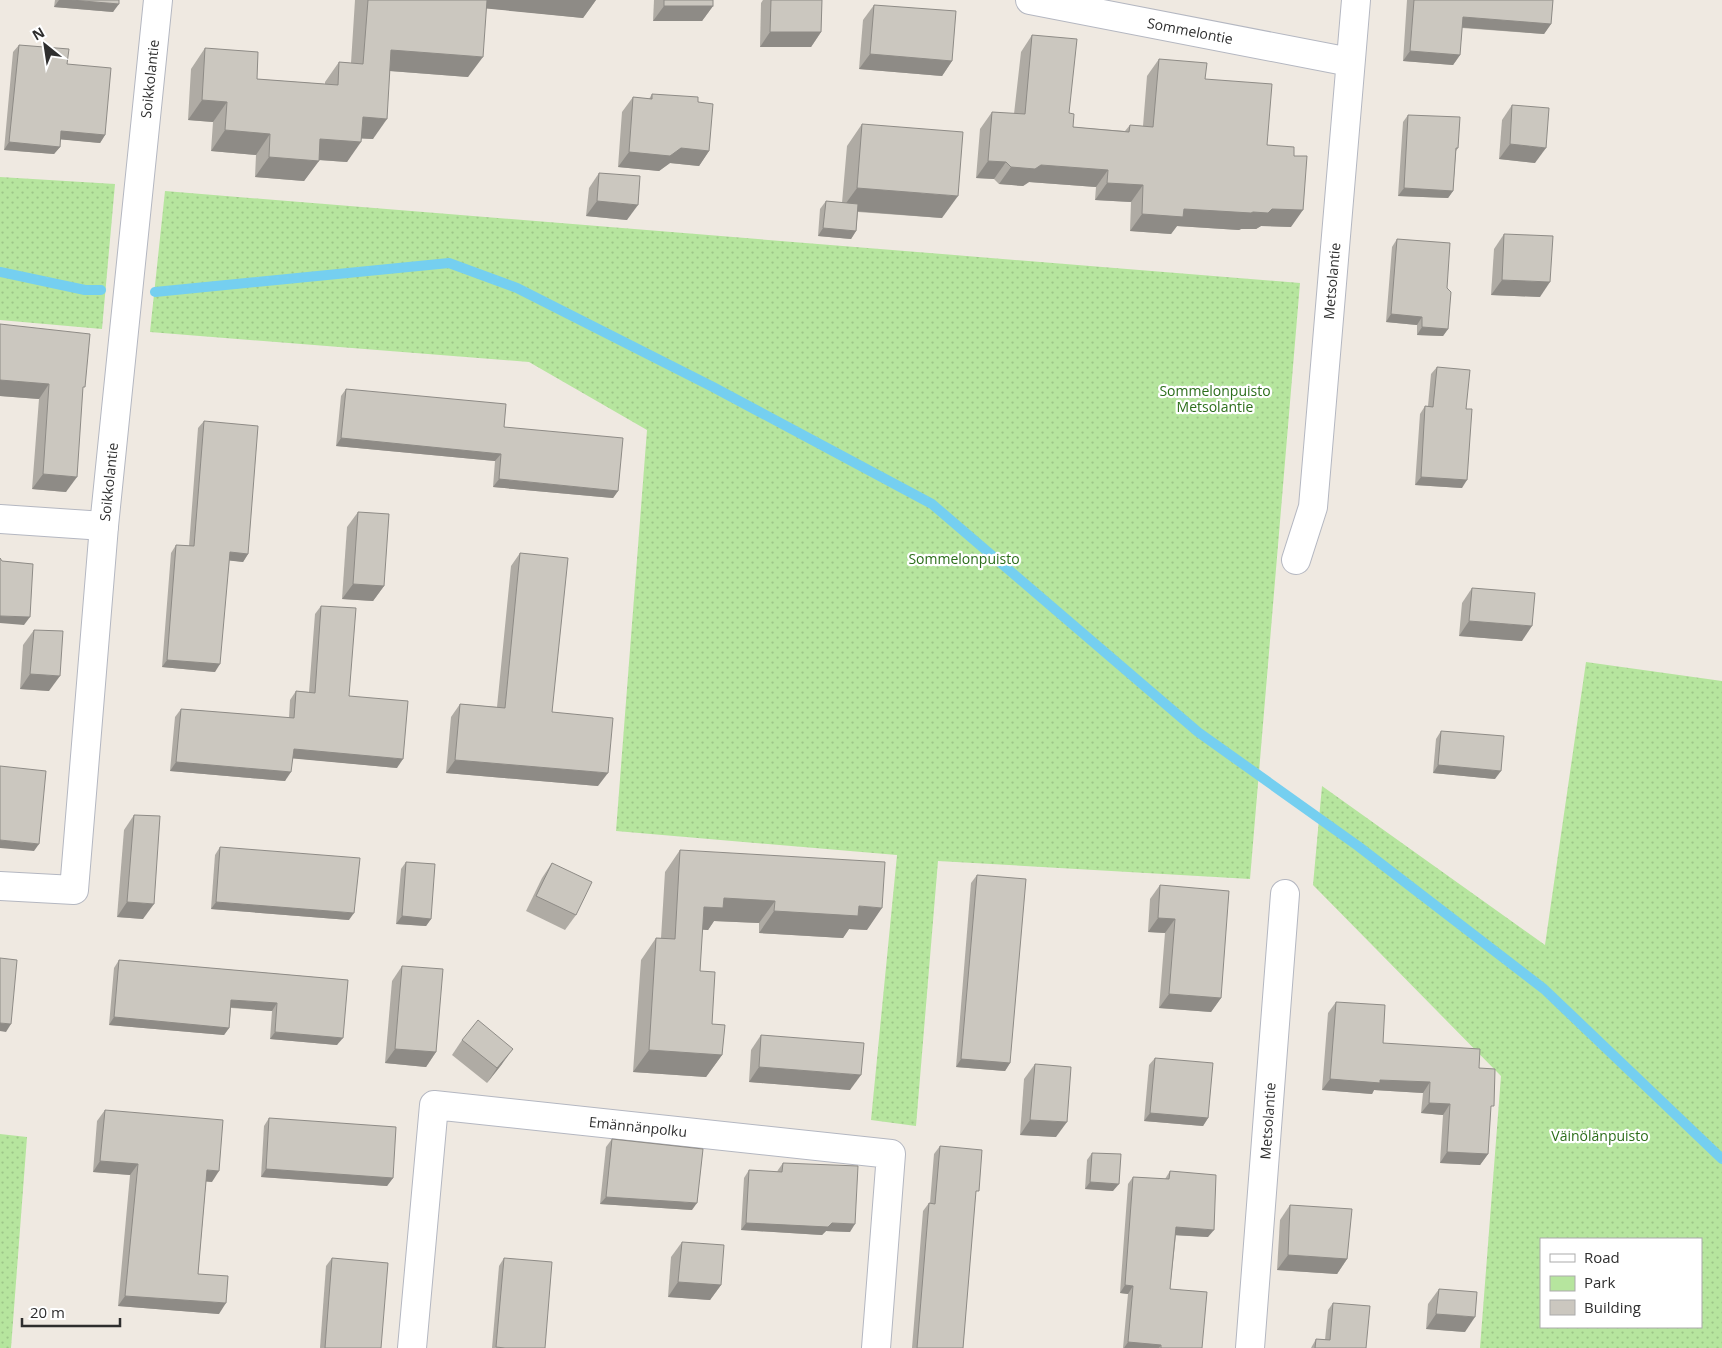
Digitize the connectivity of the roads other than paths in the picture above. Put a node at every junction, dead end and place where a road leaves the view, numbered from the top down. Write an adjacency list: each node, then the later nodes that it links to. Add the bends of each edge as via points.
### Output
1 (158, 0): 6 (street, Soikkolantie)
2 (1030, 0): 4 (street, Sommelontie)
3 (1356, 0): 4 (street, Metsolantie)
4 (1350, 62): 7 (street, Metsolantie, via 1313,507)
5 (0, 519): 6 (street)
6 (104, 526): 8 (street, Soikkolantie, via 74,890)
7 (1296, 560)
8 (0, 886)
9 (1285, 894): 12 (street, Metsolantie)
10 (412, 1348): 11 (street, Emännänpolku, via 434,1105 890,1154)
11 (876, 1348)
12 (1250, 1348)

